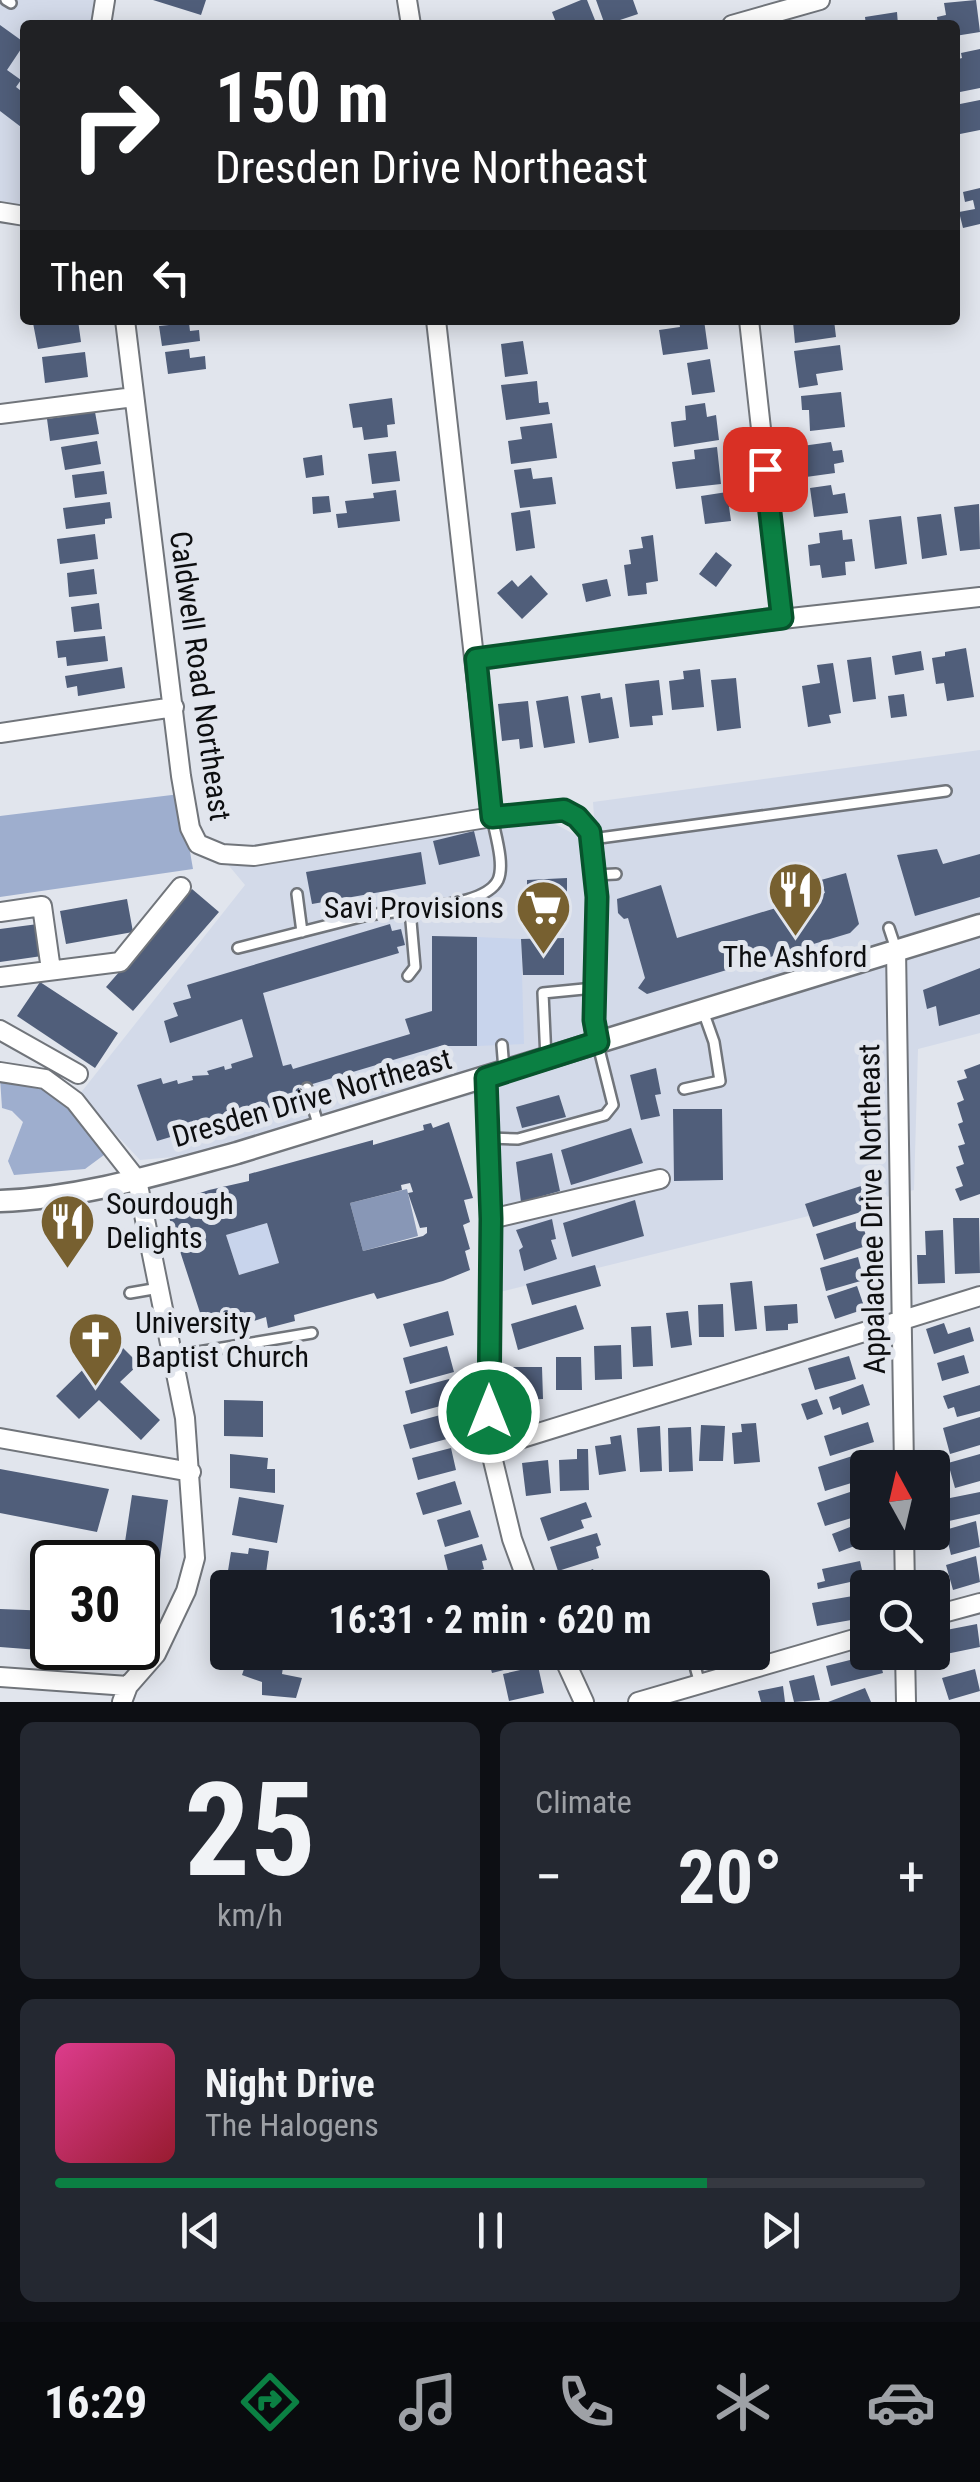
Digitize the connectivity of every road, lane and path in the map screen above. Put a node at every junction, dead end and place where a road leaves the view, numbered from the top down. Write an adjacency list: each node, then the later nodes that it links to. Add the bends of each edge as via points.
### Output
1 (820, 0): 2 (street)
2 (750, 20)
3 (126, 325): 6 (street, Caldwell Road Northeast)
4 (437, 325): 10 (street)
5 (750, 325): 9 (street)
6 (134, 397): 7 (street); 11 (street, Caldwell Road Northeast)
7 (0, 414)
8 (980, 597): 9 (street)
9 (782, 618): 10 (street)
10 (476, 659): 14 (street)
11 (174, 707): 12 (street); 14 (street, Caldwell Road Northeast, via 190,828 198,844 222,854 254,856)
12 (0, 733)
13 (946, 791): 15 (lane)
14 (492, 817): 15 (street, Caldwell Road Northeast, via 564,810); 20 (lane, via 500,866 488,892)
15 (592, 840): 17 (street)
16 (616, 874): 17 (lane)
17 (595, 876): 30 (street)
18 (181, 888): 27 (street, via 120,962)
19 (297, 894): 24 (lane)
20 (410, 910): 24 (lane); 28 (lane, via 415,966)
21 (0, 912): 27 (street, via 42,906)
22 (980, 926): 26 (street, Dresden Drive Northeast)
23 (889, 928): 26 (lane)
24 (302, 932): 25 (lane)
25 (238, 948)
26 (896, 949): 31 (street, Dresden Drive Northeast); 50 (street, Appalachee Drive Northeast)
27 (51, 970): 29 (street)
28 (408, 976)
29 (0, 977)
30 (594, 988): 33 (street); 35 (lane, via 543,993)
31 (702, 1008): 33 (street, Dresden Drive Northeast); 40 (lane, via 720,1081)
32 (0, 1030): 37 (street)
33 (598, 1042): 35 (street, Dresden Drive Northeast); 42 (lane, via 613,1104 605,1115 518,1140)
34 (502, 1045): 38 (lane)
35 (546, 1059): 38 (street, Dresden Drive Northeast)
36 (0, 1072): 44 (street, via 45,1079 75,1101)
37 (78, 1074)
38 (495, 1076): 41 (street, Dresden Drive Northeast); 42 (street)
39 (307, 1088): 41 (lane)
40 (684, 1088)
41 (319, 1129): 44 (street, Dresden Drive Northeast)
42 (490, 1138): 46 (street)
43 (660, 1179): 46 (street)
44 (137, 1180): 45 (street, Dresden Drive Northeast); 47 (street)
45 (0, 1200)
46 (491, 1219): 55 (street)
47 (159, 1288): 48 (lane); 52 (street)
48 (130, 1294)
49 (980, 1296): 50 (street)
50 (903, 1319): 55 (street); 56 (street, Appalachee Drive Northeast)
51 (312, 1333): 52 (lane)
52 (173, 1358): 53 (lane); 57 (street)
53 (144, 1360)
54 (0, 1438): 57 (street)
55 (490, 1448): 58 (street)
56 (904, 1450)
57 (191, 1472): 67 (street, via 195,1558 186,1591 156,1654)
58 (523, 1570)
59 (980, 1603): 60 (street)
60 (950, 1611)
61 (850, 1640): 66 (street)
62 (569, 1670): 68 (street)
63 (696, 1670): 66 (lane)
64 (905, 1670): 70 (street)
65 (0, 1677): 67 (street)
66 (700, 1684): 69 (street)
67 (125, 1694)
68 (584, 1702)
69 (638, 1702)
70 (906, 1702)

